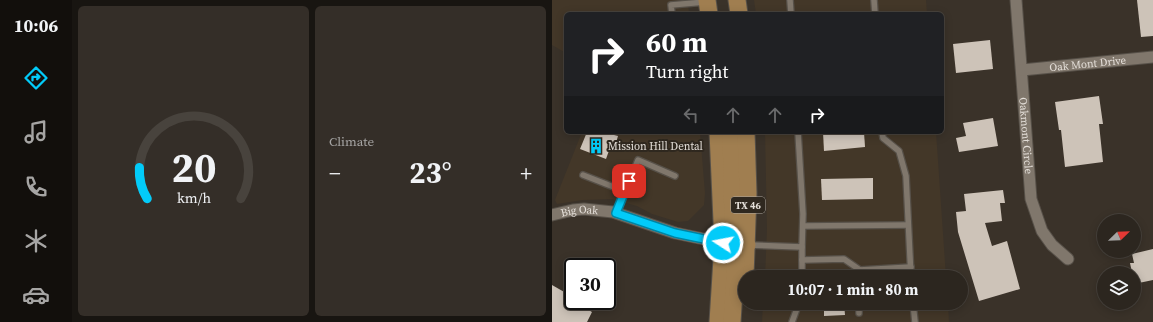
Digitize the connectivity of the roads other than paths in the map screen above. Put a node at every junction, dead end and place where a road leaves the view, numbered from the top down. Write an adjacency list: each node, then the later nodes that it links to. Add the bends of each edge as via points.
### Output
1 (665, 0): 6 (lane)
2 (737, 0): 9 (main road)
3 (790, 0): 10 (lane)
4 (874, 0): 11 (lane)
5 (1016, 0): 13 (street, Oakmont Circle)
6 (671, 5): 7 (lane); 8 (lane)
7 (708, 5)
8 (672, 12)
9 (738, 12)
10 (791, 12)
11 (875, 12)
12 (1153, 57): 13 (street, Oak Mont Drive)
13 (1022, 70): 29 (street, Oakmont Circle, via 1031,199 1042,231 1052,245)
14 (718, 134): 26 (main road, TX 46)
15 (731, 134): 27 (main road, via 733,227)
16 (746, 134): 27 (main road, TX 46)
17 (798, 134): 25 (lane)
18 (882, 134): 24 (lane, via 883,138 899,151 906,176)
19 (583, 175): 21 (lane)
20 (675, 176): 21 (lane, via 638,160)
21 (624, 191): 22 (lane)
22 (616, 213): 23 (street, Big Oak, via 584,209); 26 (street, Big Oak, via 675,233)
23 (552, 215)
24 (908, 225): 25 (lane); 31 (lane)
25 (803, 226): 28 (lane)
26 (723, 243): 38 (main road, TX 46); 39 (main road, via 733,246 736,253)
27 (747, 245): 28 (lane); 32 (main road, TX 46)
28 (802, 247): 30 (lane)
29 (1068, 259)
30 (802, 260): 33 (lane); 34 (lane, via 844,259)
31 (911, 267): 34 (lane)
32 (745, 270)
33 (802, 270)
34 (860, 270)
35 (744, 310): 40 (main road)
36 (796, 310): 41 (lane)
37 (914, 310): 42 (lane)
38 (718, 322)
39 (732, 322)
40 (743, 322)
41 (792, 322)
42 (915, 322)

